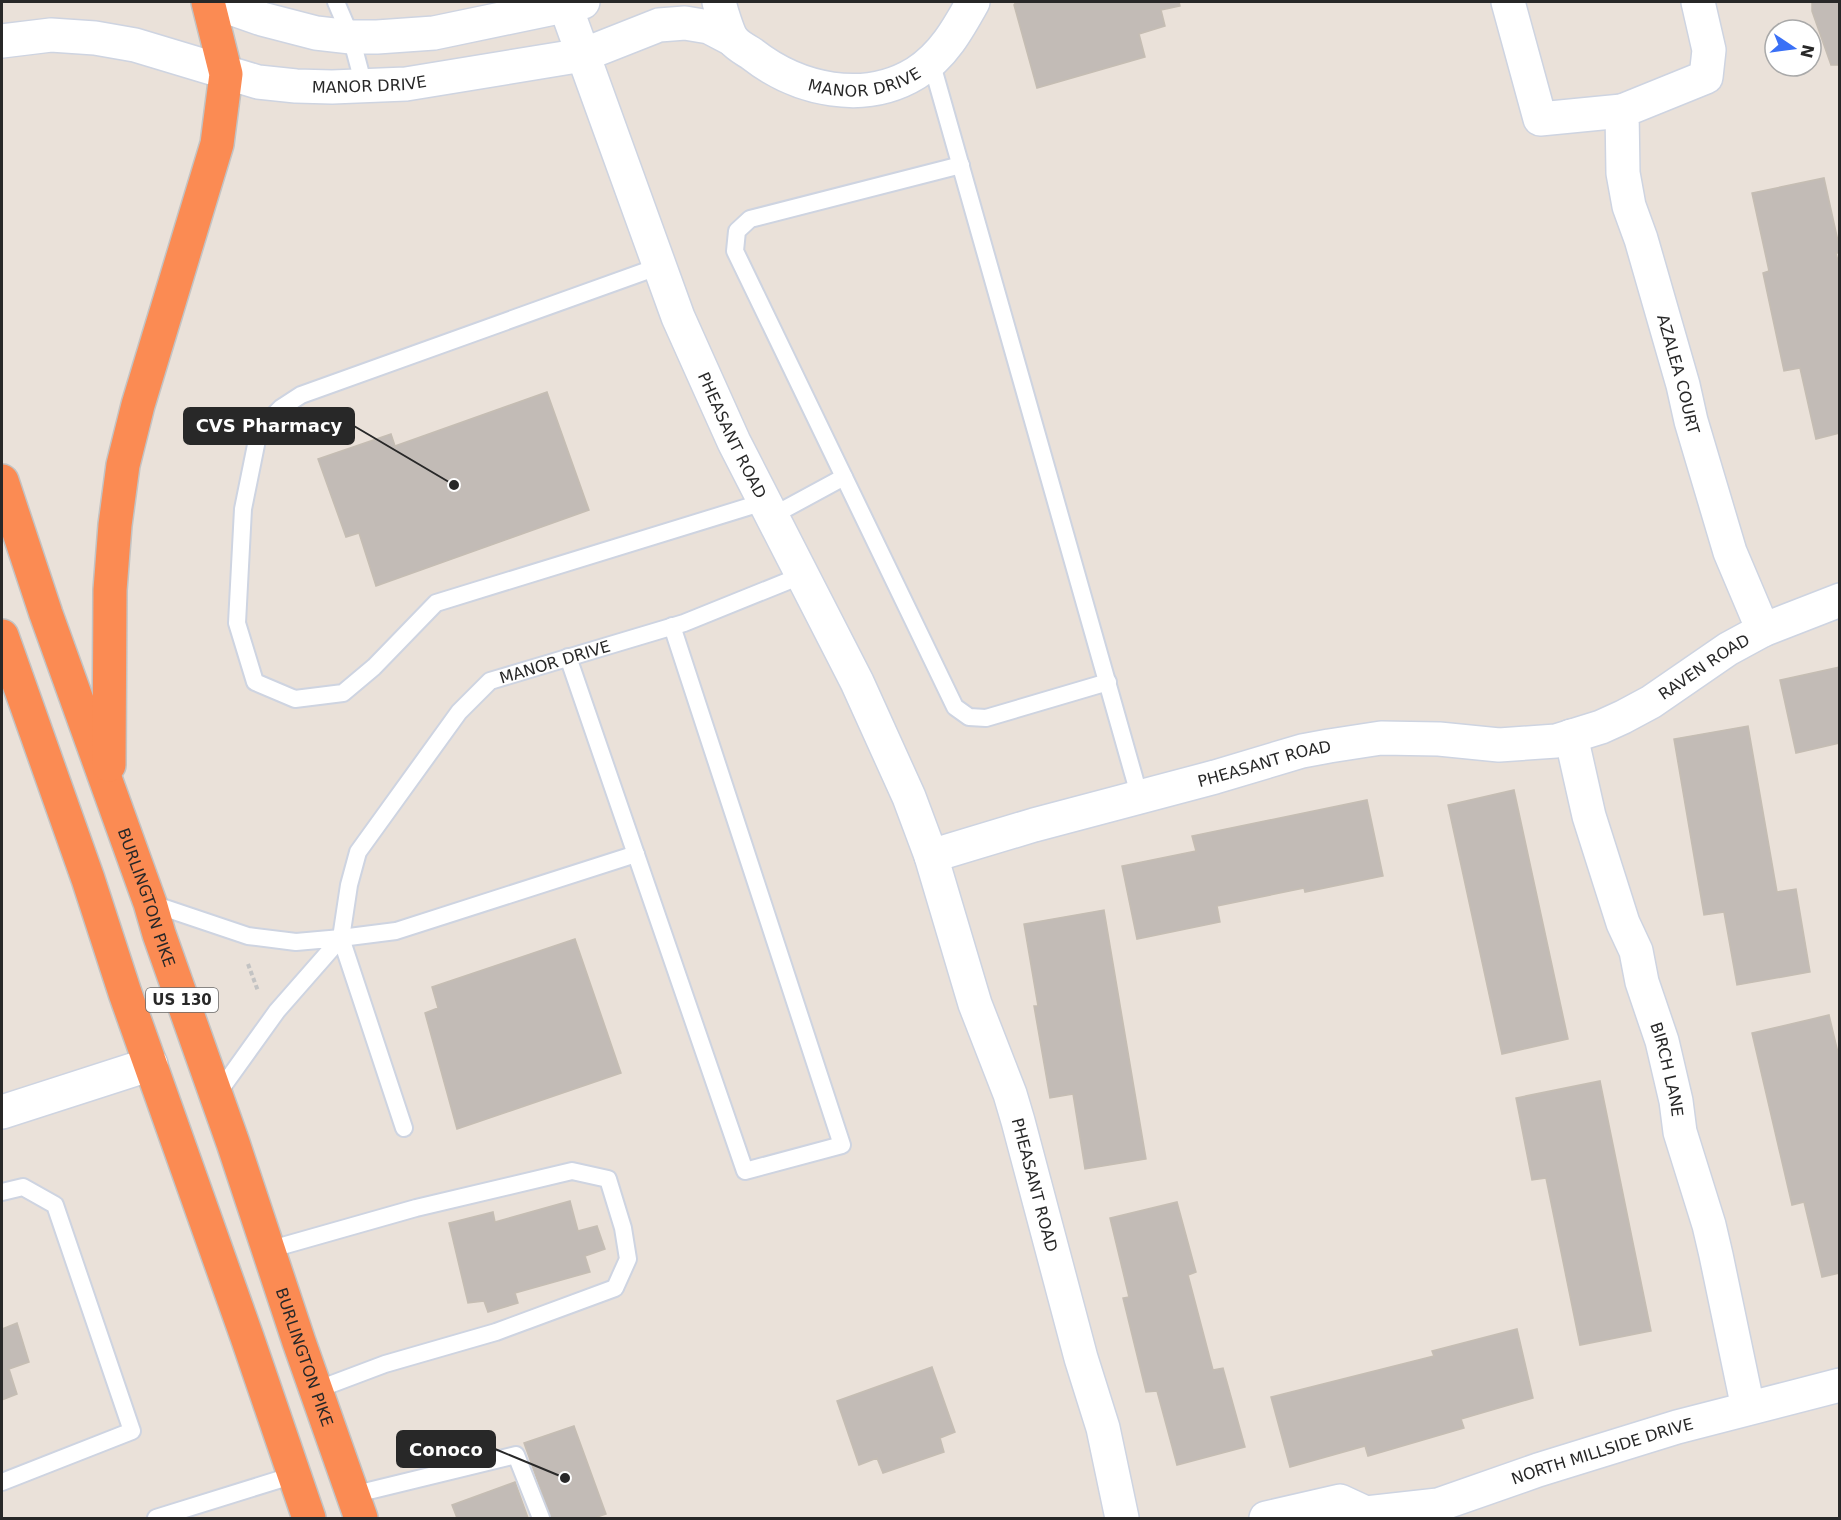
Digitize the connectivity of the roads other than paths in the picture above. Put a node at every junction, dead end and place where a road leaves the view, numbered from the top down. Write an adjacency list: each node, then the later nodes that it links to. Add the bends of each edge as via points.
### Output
1 (208, 2): 14 (highway)
2 (213, 2): 9 (street, via 288,27)
3 (336, 2): 9 (lane)
4 (719, 2): 10 (street)
5 (973, 2): 13 (street, MANOR DRIVE, via 945,48)
6 (1508, 2): 16 (street, via 1540,119)
7 (1698, 2): 16 (street, via 1709,50 1706,77)
8 (571, 3): 9 (street, via 434,33); 12 (street, PHEASANT ROAD)
9 (351, 37): 15 (lane)
10 (732, 39): 12 (street, MANOR DRIVE, via 709,27 686,23 659,25); 13 (street, MANOR DRIVE, via 787,77 832,89 877,88 898,82)
11 (2, 41): 14 (street, MANOR DRIVE, via 51,35 95,38 135,45)
12 (583, 55): 15 (street, MANOR DRIVE, via 406,84); 18 (street, PHEASANT ROAD)
13 (931, 61): 17 (lane)
14 (226, 74): 15 (street, MANOR DRIVE, via 296,86); 30 (highway, via 217,144 123,465 110,590)
15 (364, 86)
16 (1622, 111): 25 (street, AZALEA COURT, via 1623,173 1629,206 1730,552)
17 (961, 165): 19 (lane, via 750,219 737,231 735,252); 28 (lane)
18 (660, 266): 21 (street, PHEASANT ROAD, via 719,410); 21 (lane, via 301,395 259,430 243,509 237,623 255,682 295,699 343,693 436,603)
19 (844, 477): 21 (lane); 28 (lane, via 955,707 969,717 986,718)
20 (2, 482): 30 (highway, BURLINGTON PIKE / US 130)
21 (768, 509): 22 (street, PHEASANT ROAD)
22 (803, 575): 24 (lane, MANOR DRIVE); 33 (street, PHEASANT ROAD, via 857,682)
23 (1839, 600): 25 (street, RAVEN ROAD)
24 (672, 626): 27 (lane, MANOR DRIVE); 32 (lane, via 842,1145 745,1171)
25 (1763, 630): 29 (street, RAVEN ROAD, via 1651,702 1601,727)
26 (2, 636): 36 (highway, US 130)
27 (568, 657): 32 (lane); 35 (lane, MANOR DRIVE, via 490,681 459,712 358,852)
28 (1107, 682): 31 (lane)
29 (1571, 736): 31 (street, PHEASANT ROAD, via 1508,745 1411,737 1354,741 1302,751); 44 (street, BIRCH LANE, via 1589,816 1623,923 1636,951 1662,1041 1680,1132 1709,1225)
30 (109, 788): 34 (highway, BURLINGTON PIKE / US 130)
31 (1140, 798): 33 (street, PHEASANT ROAD)
32 (636, 854): 35 (lane, via 396,931)
33 (931, 856): 52 (street, PHEASANT ROAD, via 975,1004 1018,1121 1103,1428)
34 (150, 903): 35 (lane, via 248,936 296,942); 37 (highway, BURLINGTON PIKE / US 130)
35 (341, 938): 37 (lane, via 278,1011); 39 (lane)
36 (151, 1064): 38 (street); 45 (highway, US 130)
37 (216, 1096): 41 (highway, BURLINGTON PIKE / US 130)
38 (2, 1112)
39 (404, 1128)
40 (2, 1192): 46 (lane, via 23,1187 55,1205 132,1431)
41 (268, 1250): 43 (highway, BURLINGTON PIKE / US 130); 43 (lane, via 416,1208 572,1171 608,1179 628,1259 615,1288)
42 (1839, 1385): 44 (street, NORTH MILLSIDE DRIVE)
43 (316, 1390): 47 (highway, BURLINGTON PIKE / US 130)
44 (1748, 1408): 48 (street, NORTH MILLSIDE DRIVE, via 1438,1504)
45 (294, 1475): 49 (lane); 50 (highway, US 130)
46 (2, 1482)
47 (357, 1507): 51 (lane, via 516,1455)
48 (1363, 1516): 53 (street, NORTH MILLSIDE DRIVE, via 1340,1501)
49 (156, 1518)
50 (309, 1518)
51 (540, 1518)
52 (1122, 1518)
53 (1266, 1518)

